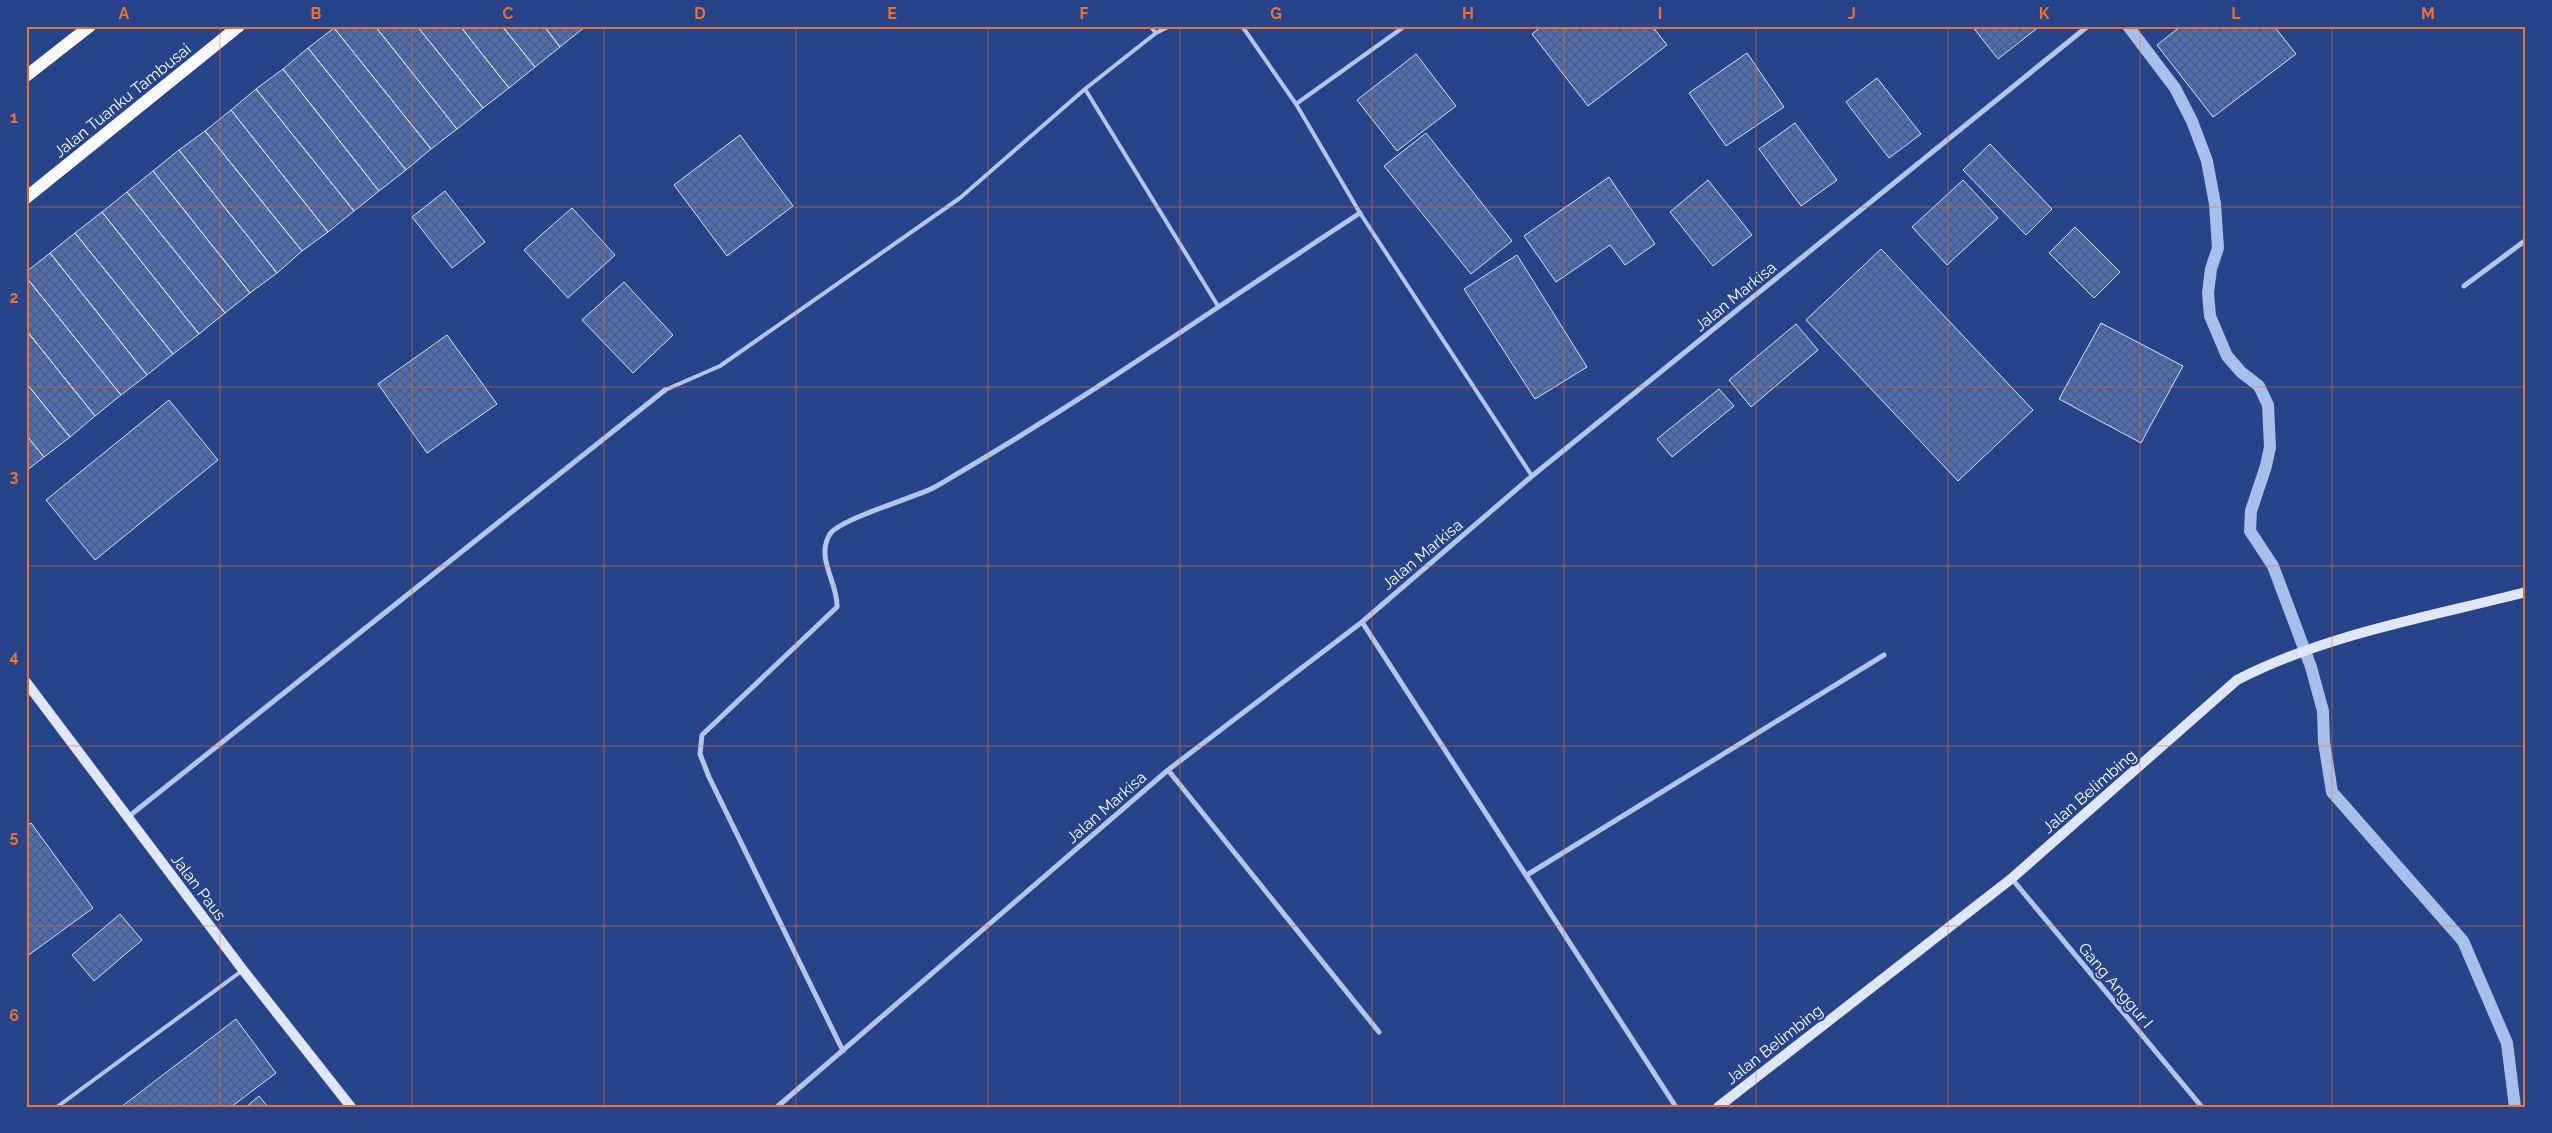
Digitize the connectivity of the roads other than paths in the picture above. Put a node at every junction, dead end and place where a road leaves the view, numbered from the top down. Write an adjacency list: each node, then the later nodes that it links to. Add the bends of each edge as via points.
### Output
1 (90, 26): 9 (main road)
2 (239, 26): 12 (main road, Jalan Tuanku Tambusai)
3 (1150, 26): 8 (lane)
4 (1170, 26): 8 (lane)
5 (1242, 26): 11 (lane)
6 (1405, 26): 11 (lane)
7 (2088, 26): 18 (street, Jalan Markisa)
8 (1156, 33): 10 (lane)
9 (26, 76)
10 (1085, 89): 16 (lane); 17 (lane, via 960,198 720,366)
11 (1296, 104): 13 (lane)
12 (26, 198)
13 (1360, 213): 16 (street); 18 (lane)
14 (2526, 240): 15 (street)
15 (2464, 286)
16 (1218, 306): 29 (street, via 1006,445 933,488 857,518 831,532 824,546 825,559 838,607 702,735 700,754 709,777)
17 (665, 390): 24 (street)
18 (1532, 476): 20 (street, Jalan Markisa)
19 (2526, 592): 26 (street, Jalan Belimbing, via 2321,644 2276,660 2237,680)
20 (1362, 622): 23 (street, Jalan Markisa); 25 (street)
21 (1884, 655): 25 (street)
22 (26, 682): 24 (street, Jalan Paus)
23 (1168, 770): 28 (street); 29 (street, Jalan Markisa)
24 (128, 817): 27 (street, Jalan Paus)
25 (1527, 875): 33 (street)
26 (2011, 879): 34 (street, Jalan Belimbing); 35 (street, Gang Anggur I)
27 (243, 970): 30 (lane); 31 (street, Jalan Paus)
28 (1379, 1032)
29 (843, 1051): 32 (street, Jalan Markisa)
30 (57, 1107)
31 (352, 1107)
32 (777, 1107)
33 (1676, 1107)
34 (1718, 1107)
35 (2202, 1107)

